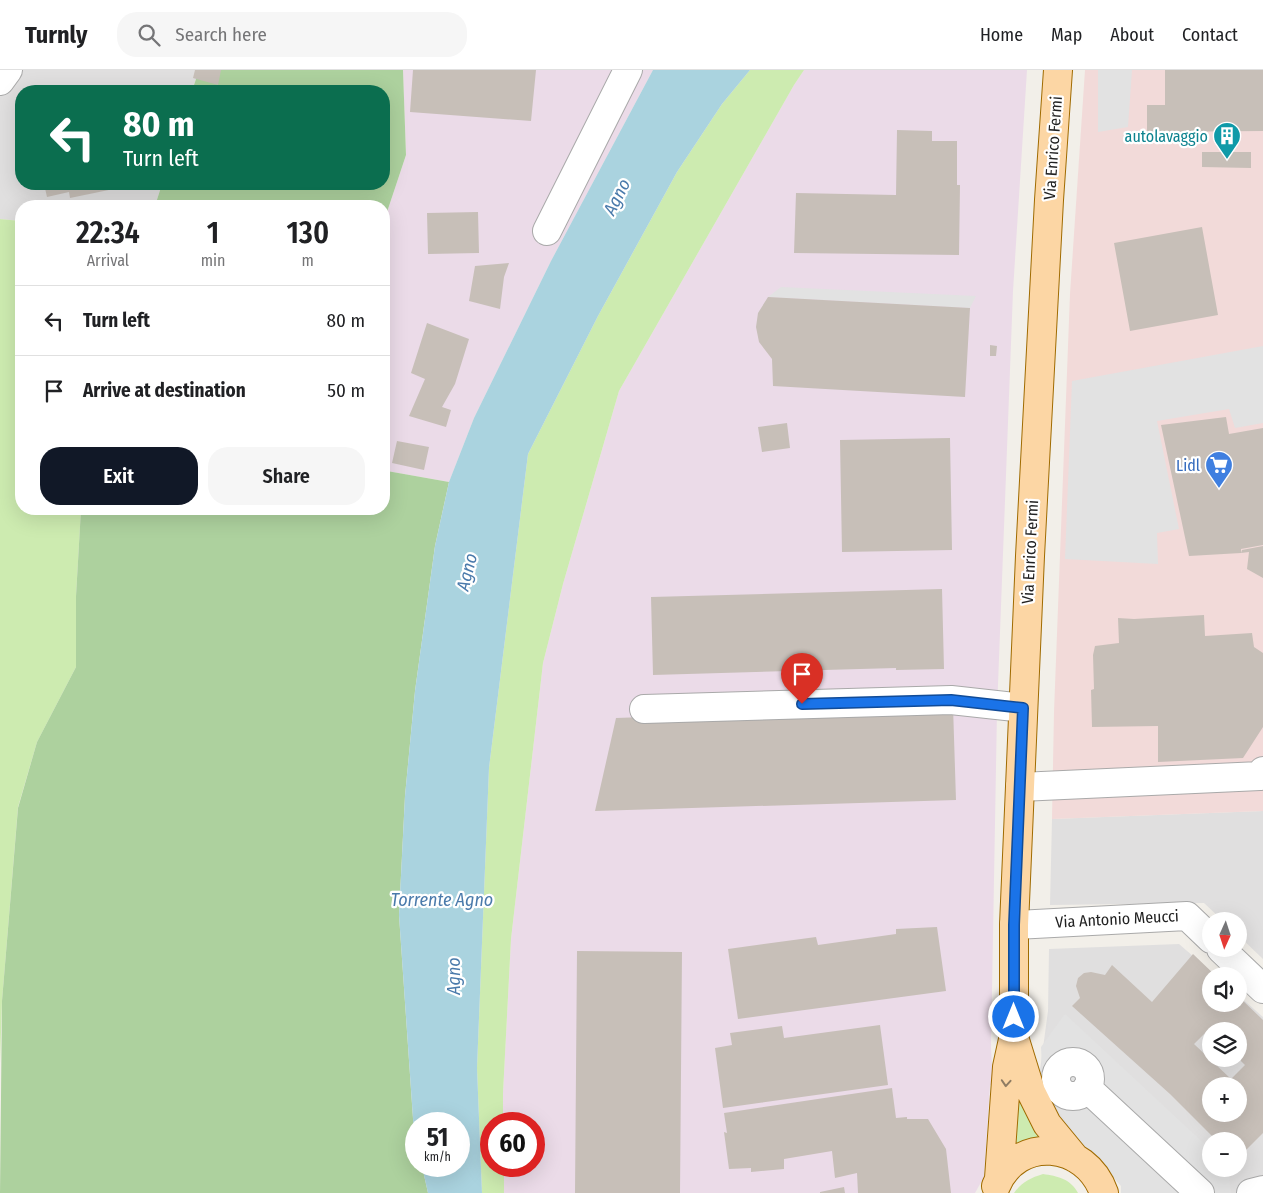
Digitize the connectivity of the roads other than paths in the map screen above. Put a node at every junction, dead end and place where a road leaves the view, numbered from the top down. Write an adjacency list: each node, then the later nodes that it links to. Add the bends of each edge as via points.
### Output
1 (8, 70): 4 (street)
2 (628, 70): 5 (street)
3 (1058, 70): 7 (main road, Via Enrico Fermi, via 1036,424)
4 (0, 81)
5 (547, 231)
6 (644, 708): 7 (street, via 951,700)
7 (1023, 708): 9 (main road, Via Enrico Fermi)
8 (1263, 771): 9 (street, via 1260,776)
9 (1020, 787): 10 (main road, Via Enrico Fermi)
10 (1014, 925): 11 (street, Via Antonio Meucci, via 1187,916); 14 (main road, Via Enrico Fermi)
11 (1202, 930)
12 (1230, 958): 13 (street)
13 (1263, 989)
14 (1014, 1035): 16 (main road, Via Enrico Fermi, via 1031,1092 1047,1124); 17 (main road, Via Enrico Fermi, one-way to 17, via 1007,1067)
15 (1087, 1088): 20 (street)
16 (1075, 1158): 17 (main road, via 1049,1150 1031,1154 1013,1162); 19 (main road, via 1096,1175)
17 (996, 1185)
18 (1263, 1190): 21 (street)
19 (1104, 1193)
20 (1200, 1193)
21 (1251, 1193)

